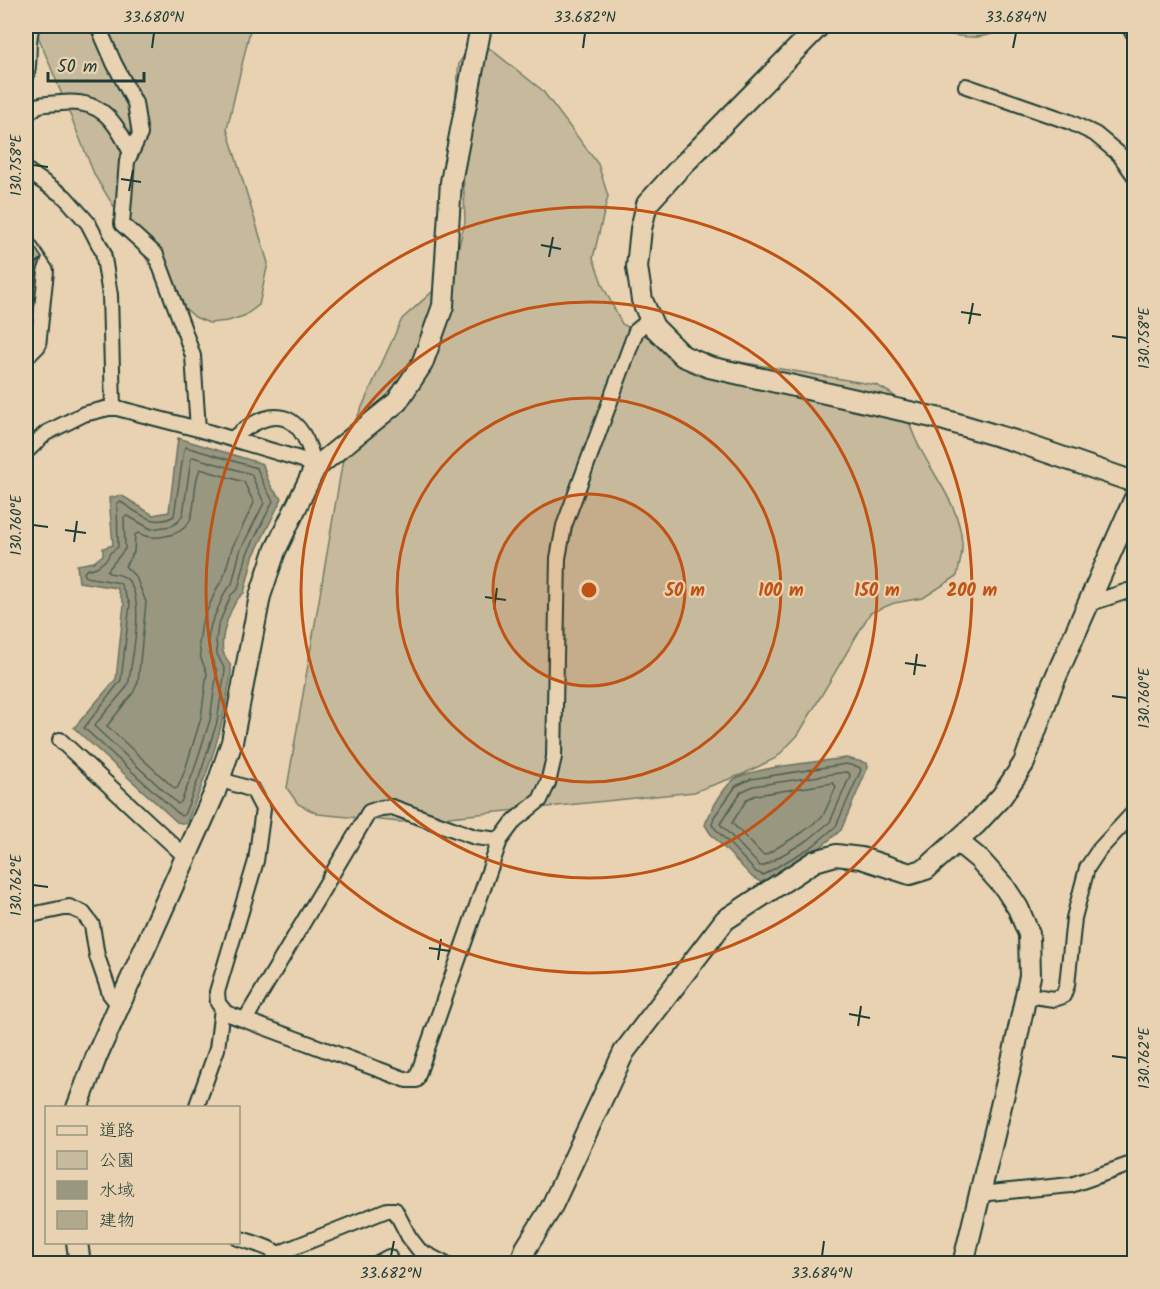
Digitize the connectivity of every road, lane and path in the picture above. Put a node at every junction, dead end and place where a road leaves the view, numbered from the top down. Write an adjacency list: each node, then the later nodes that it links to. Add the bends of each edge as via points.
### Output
1 (32, 26): 5 (street)
2 (98, 26): 9 (street, via 135,103 140,134)
3 (481, 26): 19 (street, via 451,182 443,306 422,364 397,402)
4 (819, 26): 13 (street, via 647,204 637,267 642,300)
5 (26, 44): 6 (street)
6 (26, 77)
7 (966, 86): 11 (street, via 1095,134 1119,154)
8 (26, 113): 9 (street, via 55,103 78,101 93,106 120,129)
9 (131, 153): 16 (street, via 122,224 156,255 183,327 193,356)
10 (26, 170): 15 (street, via 65,197 88,223 103,252 110,295)
11 (1134, 175)
12 (26, 241): 14 (street, via 46,272 38,346)
13 (650, 320): 20 (street, via 683,356 709,367 941,419); 27 (street, via 636,331 564,526 558,558 554,757 548,783 540,800 515,820)
14 (27, 352)
15 (113, 407): 16 (street); 18 (street, via 84,414 55,428)
16 (198, 429): 17 (street)
17 (232, 439): 19 (street, via 303,460); 19 (street, via 267,417 291,420 301,429)
18 (26, 452)
19 (315, 468): 25 (street, via 275,551 260,596 231,742)
20 (1134, 482)
21 (1134, 500): 23 (street)
22 (1134, 589): 23 (street)
23 (1088, 604): 28 (street, via 1024,763 1002,796)
24 (60, 740): 29 (street)
25 (219, 778): 29 (street); 33 (street, via 253,790 262,809 253,874 217,992)
26 (1134, 812): 31 (street, via 1087,868 1074,918 1063,996 1054,999)
27 (500, 840): 34 (street, via 475,837 392,807 369,812); 34 (street, via 416,1080)
28 (957, 841): 31 (street, via 979,859 1018,908 1029,934 1030,976); 46 (street, via 926,869 910,874 861,858 836,855 815,861 725,920 624,1052 551,1208)
29 (186, 858): 32 (street)
30 (26, 916): 32 (street, via 69,907 83,913 92,925 110,994)
31 (1026, 994): 38 (street)
32 (119, 1005): 35 (street)
33 (222, 1008): 34 (street); 36 (street, via 217,1049)
34 (244, 1020)
35 (77, 1106)
36 (196, 1106)
37 (1134, 1163): 38 (street, via 1071,1185)
38 (979, 1194): 47 (street)
39 (240, 1239): 42 (street)
40 (78, 1244): 43 (street)
41 (389, 1257): 44 (street)
42 (284, 1259): 45 (street, via 287,1250 395,1210 420,1251)
43 (80, 1263)
44 (376, 1263)
45 (445, 1263)
46 (519, 1263)
47 (963, 1263)

